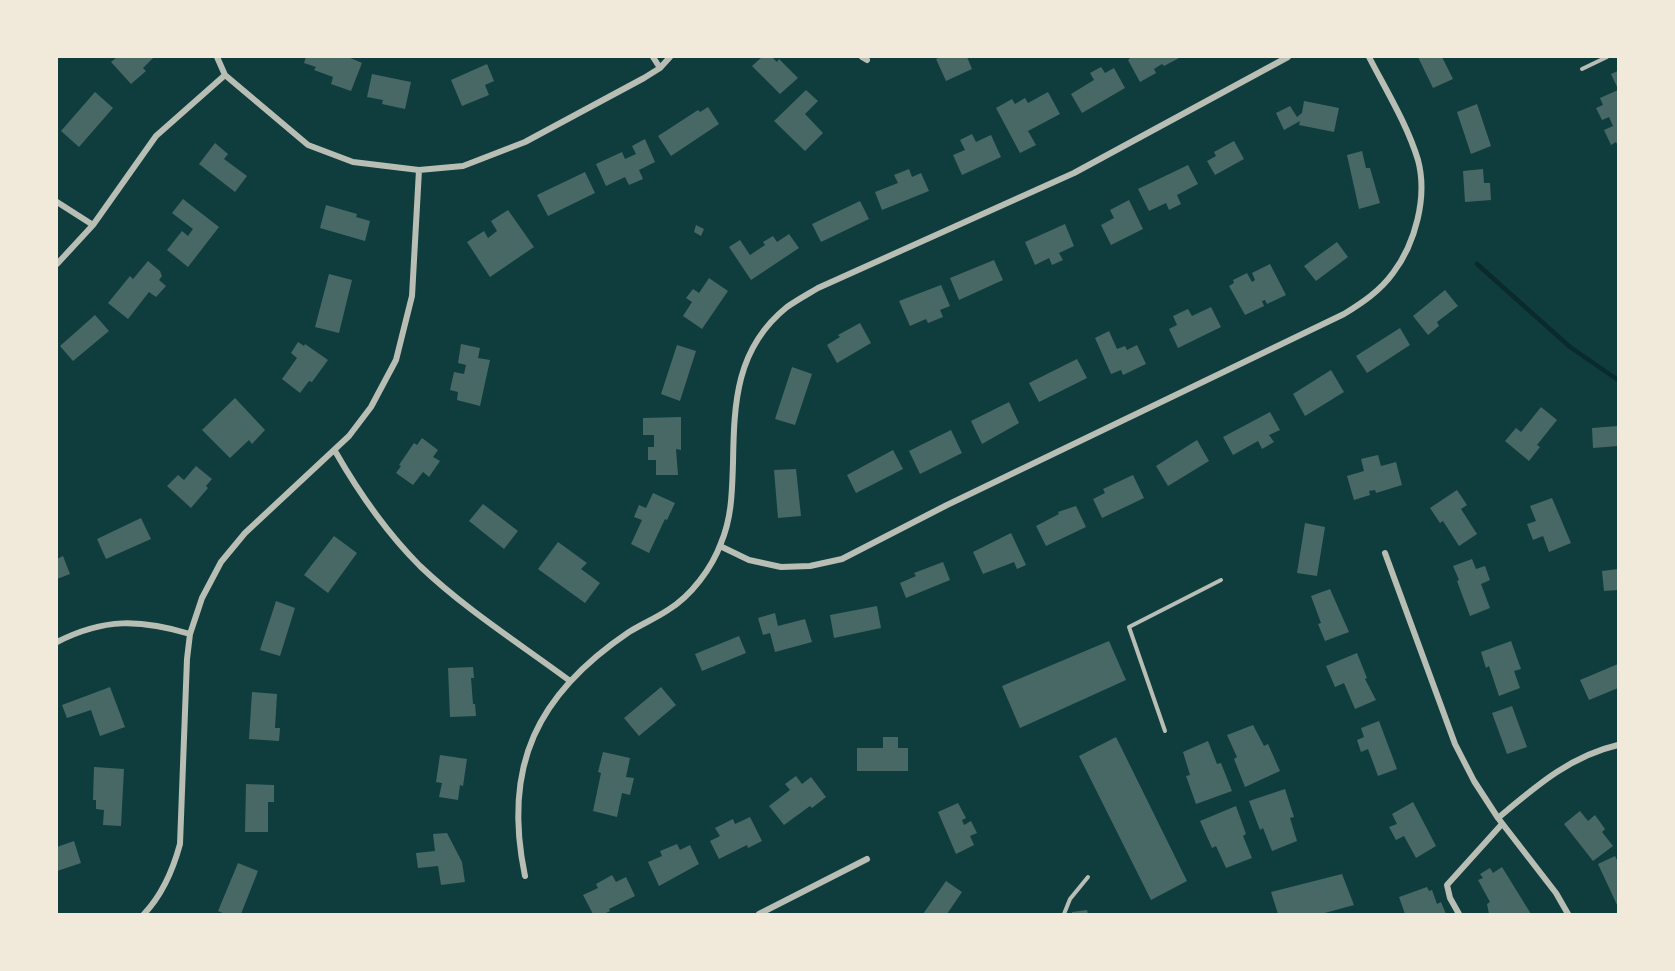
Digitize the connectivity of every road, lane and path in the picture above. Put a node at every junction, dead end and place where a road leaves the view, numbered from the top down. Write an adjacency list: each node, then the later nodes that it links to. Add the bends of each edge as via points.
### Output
1 (217, 57): 9 (street)
2 (653, 57): 7 (street)
3 (670, 57): 7 (street)
4 (1288, 57): 15 (street, via 1074,173 818,288 788,306 758,339 739,380 734,410 732,502)
5 (1369, 57): 15 (street, via 1409,134 1421,182 1419,214 1409,246 1392,274 1369,298 1344,314 842,559 810,567 781,567 749,560)
6 (1607, 57): 8 (lane)
7 (660, 68): 10 (street, via 525,142 463,166)
8 (1582, 69)
9 (225, 75): 10 (street, via 308,145 353,162); 12 (street, via 156,136)
10 (419, 170): 14 (street, via 412,296 396,360 371,407)
11 (57, 202): 12 (street)
12 (93, 225): 13 (street)
13 (57, 264)
14 (335, 452): 18 (street, via 245,533 221,562 202,598); 20 (street, via 374,512 420,565 459,599)
15 (720, 546): 20 (street, via 704,575 682,599 616,641)
16 (1385, 553): 23 (street, via 1455,744)
17 (1221, 580): 21 (lane, via 1129,627)
18 (190, 634): 19 (street, via 140,623 119,623 97,626); 27 (street, via 180,844 164,888)
19 (57, 642)
20 (570, 681): 25 (street, via 541,721 522,772 517,822)
21 (1165, 731)
22 (1618, 745): 23 (street, via 1575,760 1544,779)
23 (1500, 821): 30 (street, via 1447,885); 31 (street)
24 (867, 859): 28 (street)
25 (525, 876)
26 (1088, 877): 29 (lane, via 1070,899)
27 (144, 914)
28 (759, 914)
29 (1064, 914)
30 (1459, 914)
31 (1568, 914)

